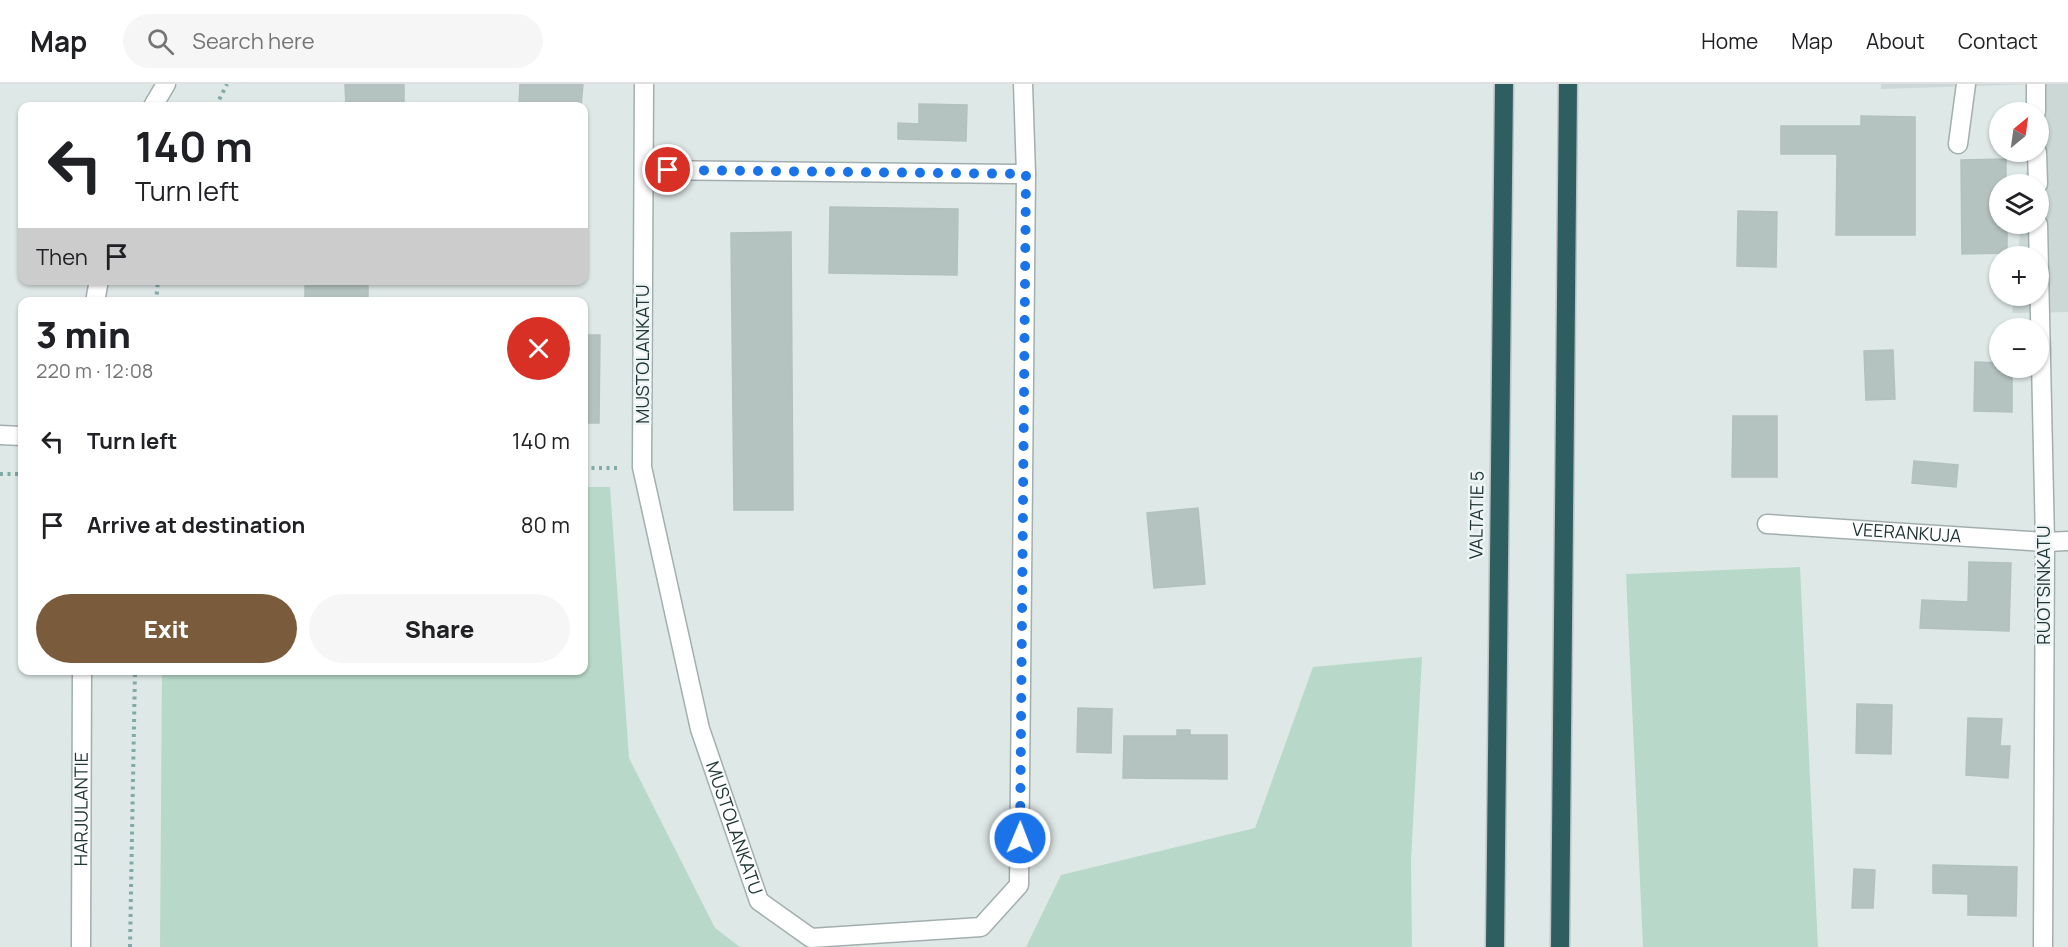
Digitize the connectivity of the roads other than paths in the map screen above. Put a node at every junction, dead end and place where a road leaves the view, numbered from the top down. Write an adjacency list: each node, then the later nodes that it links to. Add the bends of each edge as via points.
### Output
1 (166, 84): 9 (street)
2 (644, 84): 12 (street, MUSTOLANKATU)
3 (1023, 84): 13 (street, MUSTOLANKATU)
4 (1504, 84): 22 (highway, VALTATIE 5)
5 (1568, 84): 23 (highway)
6 (1966, 84): 11 (street)
7 (2030, 84): 8 (street)
8 (2036, 84): 10 (street)
9 (155, 102)
10 (2036, 102)
11 (1958, 144)
12 (644, 170): 13 (street); 13 (street, MUSTOLANKATU, via 642,468 700,729 759,901 811,938 981,927 1019,885)
13 (1026, 174)
14 (2038, 234): 19 (street, RUOTSINKATU)
15 (0, 435): 16 (street)
16 (18, 436)
17 (1767, 525): 19 (street, VEERANKUJA)
18 (2068, 541): 19 (street, VEERANKUJA)
19 (2045, 542): 24 (street, RUOTSINKATU)
20 (82, 675): 21 (street, HARJULANTIE)
21 (81, 947)
22 (1495, 947)
23 (1560, 947)
24 (2043, 947)

